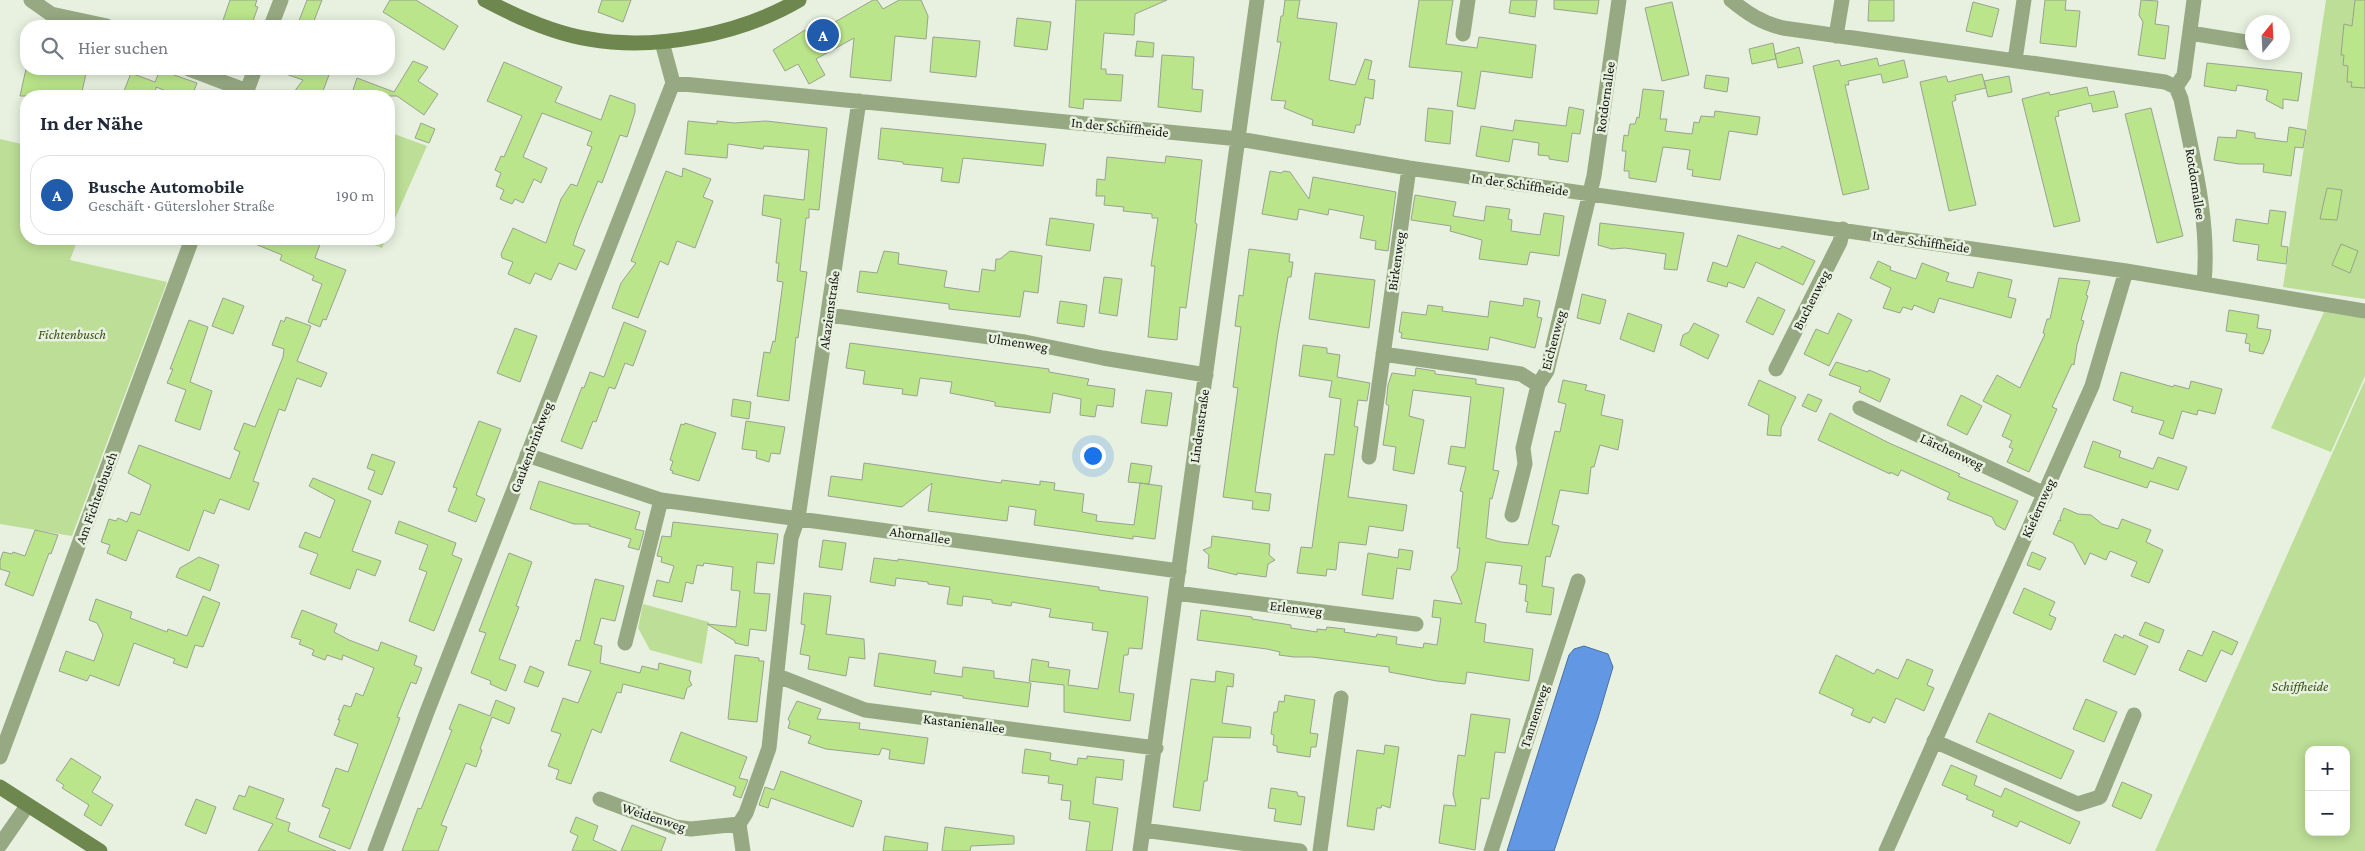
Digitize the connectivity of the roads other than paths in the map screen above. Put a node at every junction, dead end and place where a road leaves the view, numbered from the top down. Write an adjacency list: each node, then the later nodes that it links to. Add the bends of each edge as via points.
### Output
1 (31, 0): 12 (street, via 51,14)
2 (280, 0): 13 (street)
3 (485, 0): 17 (main road, via 530,22 588,39)
4 (799, 0): 17 (main road, via 776,14 723,31)
5 (1257, 0): 27 (street, Lindenstraße)
6 (1468, 0): 15 (street)
7 (1619, 0): 29 (street, Rotdornallee)
8 (1731, 0): 16 (street, via 1766,24)
9 (1842, 0): 16 (street)
10 (2024, 0): 19 (street)
11 (2194, 0): 14 (street)
12 (79, 20)
13 (273, 20)
14 (2190, 33): 18 (street); 23 (street, via 2184,75)
15 (1464, 34)
16 (1836, 36): 19 (street)
17 (662, 42): 22 (street)
18 (2245, 42)
19 (2015, 60): 23 (street, via 2165,82)
20 (203, 75): 24 (street)
21 (253, 75): 25 (street)
22 (673, 83): 26 (street, In der Schiffheide); 41 (street, Gaukenbrinkweg)
23 (2176, 87): 33 (street, Rotdornallee, via 2198,181 2207,260)
24 (237, 90)
25 (247, 90)
26 (859, 101): 27 (street, In der Schiffheide); 35 (street, Akazienstraße)
27 (1239, 139): 28 (street, In der Schiffheide); 38 (street, Lindenstraße)
28 (1409, 168): 29 (street, In der Schiffheide); 36 (street, Birkenweg)
29 (1589, 194): 30 (street, In der Schiffheide); 39 (street, Eichenweg, via 1547,370)
30 (1842, 229): 32 (street, In der Schiffheide); 37 (street, Buchenweg, via 1840,242)
31 (190, 245): 57 (street, Am Fichtenbusch)
32 (2126, 270): 33 (street, In der Schiffheide); 43 (street, Kiefernweg, via 2092,386)
33 (2204, 283): 34 (street, In der Schiffheide)
34 (2365, 311)
35 (829, 315): 38 (street, Ulmenweg, via 1025,342); 46 (street, Akazienstraße)
36 (1383, 354): 39 (street, via 1521,374); 42 (street, Birkenweg)
37 (1776, 369)
38 (1206, 375): 47 (street, Lindenstraße)
39 (1538, 385): 45 (street, Eichenweg, via 1523,448 1525,464)
40 (1860, 408): 43 (street, Lärchenweg)
41 (527, 455): 44 (street, Ahornallee); 65 (street, Gaukenbrinkweg)
42 (1369, 458)
43 (2045, 494): 55 (street, Kiefernweg)
44 (661, 500): 46 (street, Ahornallee); 51 (street)
45 (1512, 515)
46 (798, 518): 47 (street, Ahornallee); 52 (street, via 791,538)
47 (1178, 571): 49 (street, Lindenstraße)
48 (1578, 581): 70 (street, Tannenweg)
49 (1176, 593): 50 (street, Erlenweg); 56 (street, Lindenstraße)
50 (1416, 624)
51 (625, 642)
52 (778, 676): 56 (street, Kastanienallee, via 865,710); 61 (street, via 769,748)
53 (1341, 698): 69 (street)
54 (2134, 715): 55 (street, via 2100,797 2078,804)
55 (1934, 741): 71 (street, Kiefernweg)
56 (1156, 748): 62 (street, Lindenstraße)
57 (0, 757)
58 (0, 787): 60 (main road)
59 (600, 798): 61 (street, Weidenweg, via 691,829)
60 (28, 806): 63 (street); 64 (main road)
61 (739, 824): 66 (street)
62 (1143, 830): 67 (street, Lindenstraße); 68 (street)
63 (0, 845)
64 (100, 851)
65 (375, 851)
66 (743, 851)
67 (1140, 851)
68 (1300, 851)
69 (1320, 851)
70 (1491, 851)
71 (1886, 851)

